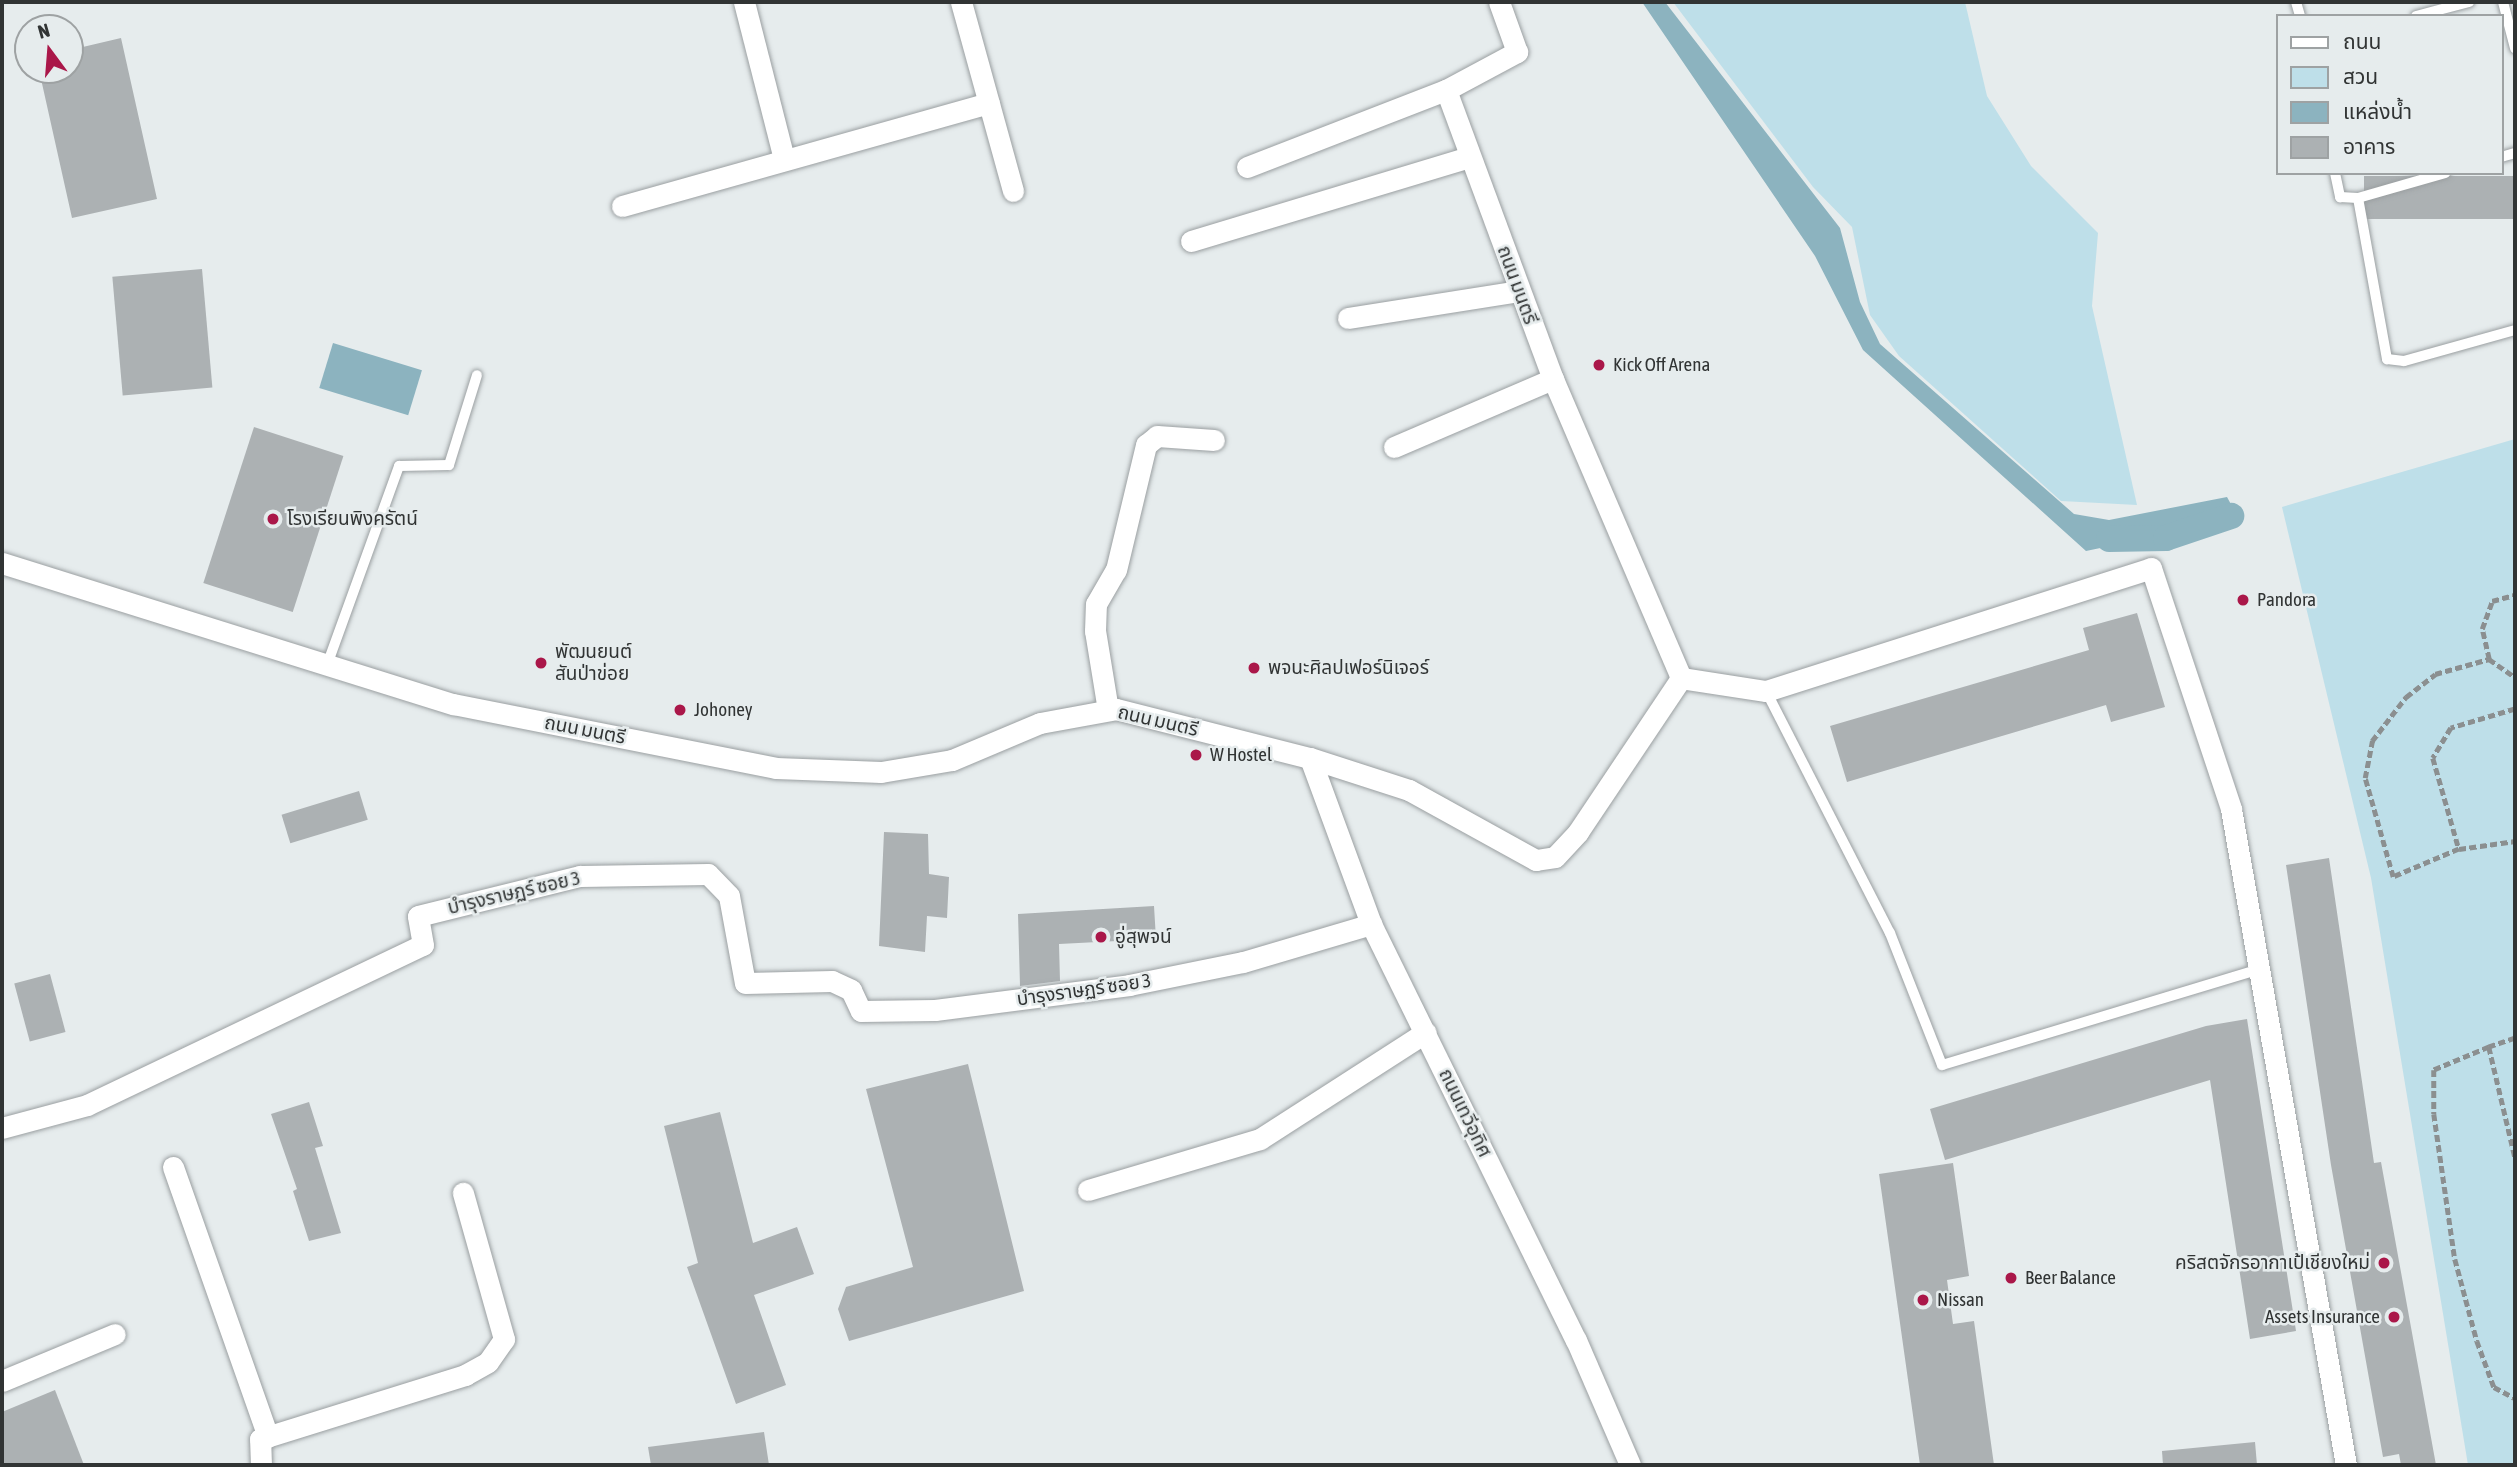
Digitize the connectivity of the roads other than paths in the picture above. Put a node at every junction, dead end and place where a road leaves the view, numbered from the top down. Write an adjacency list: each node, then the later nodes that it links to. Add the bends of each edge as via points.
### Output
1 (744, 2): 11 (street)
2 (961, 2): 9 (street)
3 (1499, 2): 8 (street, via 1517,52)
4 (2469, 2): 6 (lane)
5 (2503, 2): 7 (lane)
6 (2424, 14)
7 (2515, 48)
8 (1446, 90): 10 (street, ถนน มนตรี); 12 (street)
9 (989, 103): 11 (street); 15 (street)
10 (1471, 157): 18 (street); 19 (street, ถนน มนตรี)
11 (784, 159): 17 (street)
12 (1247, 167)
13 (2335, 175): 16 (lane, via 2340,197)
14 (2438, 175): 16 (lane)
15 (1013, 191)
16 (2358, 198): 21 (lane, via 2387,359 2404,361)
17 (622, 206)
18 (1191, 241)
19 (1519, 291): 20 (street); 23 (street, ถนน มนตรี)
20 (1348, 318)
21 (2515, 330)
22 (477, 375): 27 (lane, via 449,465 398,466)
23 (1553, 379): 25 (street); 28 (street, ถนน มนตรี)
24 (1214, 440): 30 (street, via 1157,436 1146,446 1116,570 1096,604)
25 (1394, 447)
26 (2, 563): 27 (street, ถนน มนตรี)
27 (327, 665): 30 (street, ถนน มนตรี, via 453,704 776,768 881,772 952,760 1040,723)
28 (1681, 678): 29 (street); 31 (street, ถนน มนตรี, via 1578,832 1548,861 1524,855 1409,790)
29 (1766, 691): 33 (lane, via 1890,933 1942,1065); 33 (street, via 2151,568 2231,809)
30 (1108, 710): 31 (street, ถนน มนตรี)
31 (1310, 758): 32 (street, ถนนเทวีอุทิศ)
32 (1371, 924): 34 (street, ถนนเทวีอุทิศ); 35 (street, บำรุงราษฏร์ ซอย 3, via 1243,962 1129,985 935,1010 861,1011 850,990 832,981 745,983 729,896 708,874 580,876 418,916 423,945 87,1105)
33 (2259, 969): 44 (street)
34 (1426, 1032): 37 (street, via 1260,1139); 43 (street, ถนนเทวีอุทิศ, via 1576,1340)
35 (2, 1128)
36 (173, 1167): 41 (street)
37 (1088, 1190)
38 (463, 1193): 41 (street, via 503,1339 488,1362 465,1375)
39 (115, 1334): 40 (street)
40 (2, 1381)
41 (268, 1437): 42 (street, via 260,1440)
42 (261, 1465)
43 (1630, 1465)
44 (2346, 1465)

